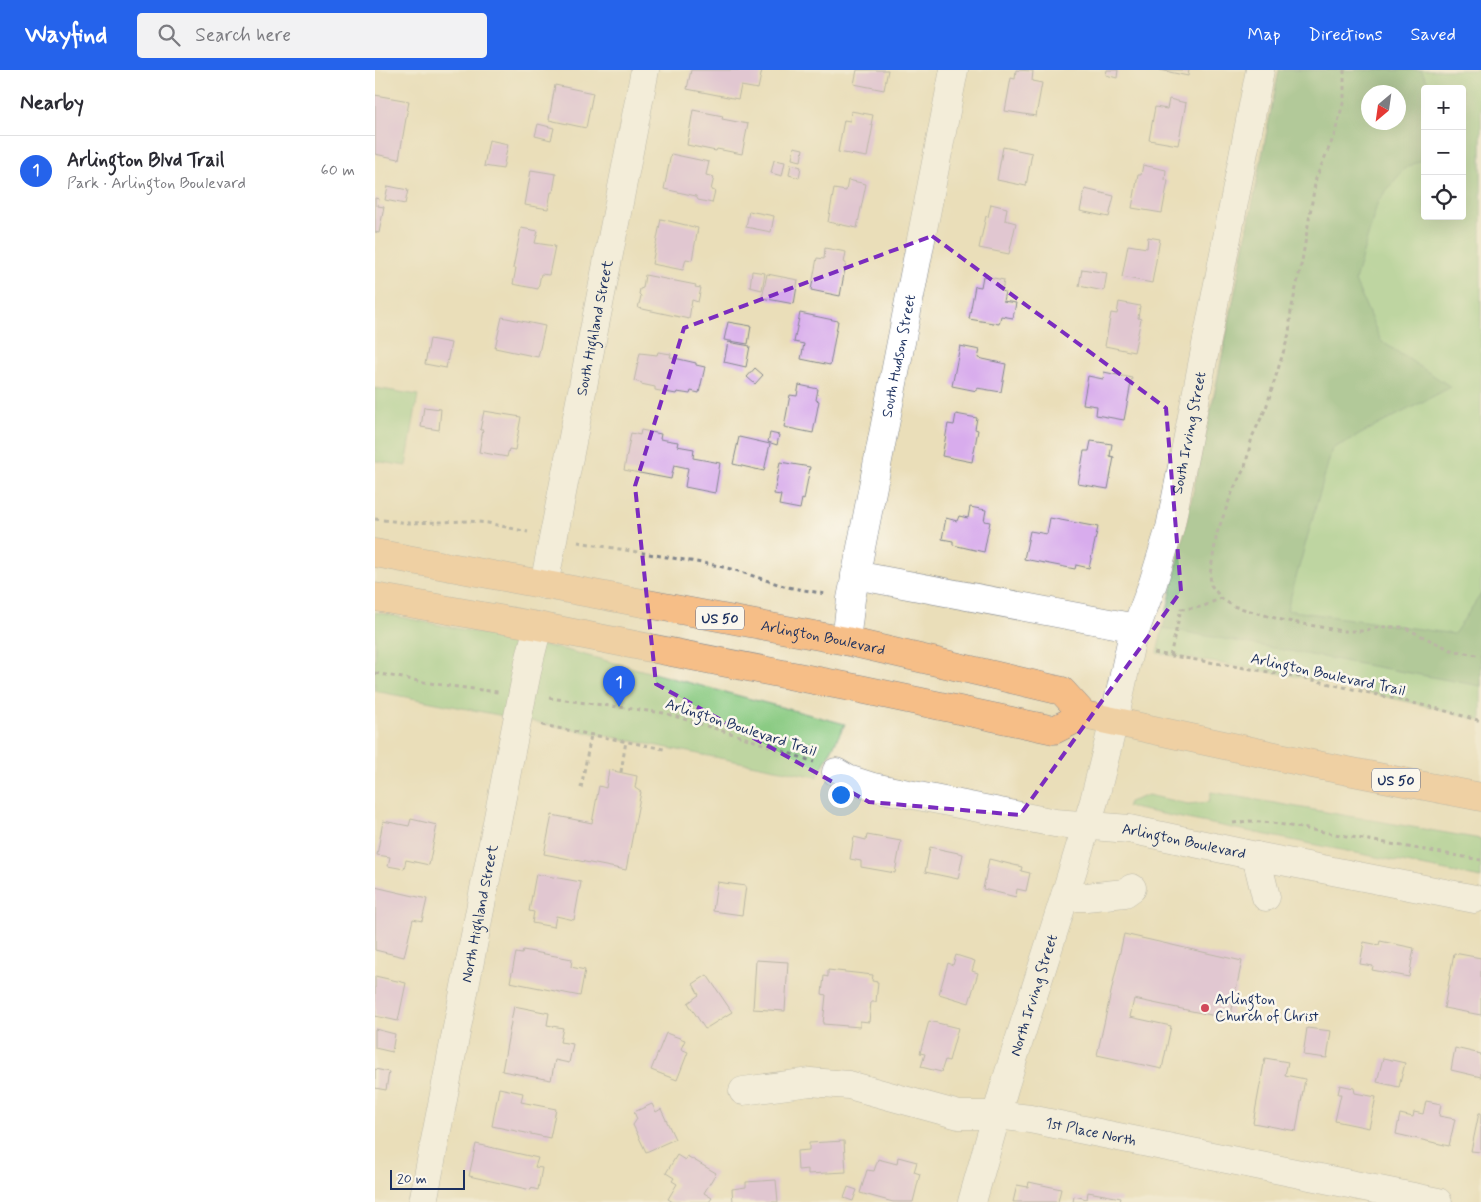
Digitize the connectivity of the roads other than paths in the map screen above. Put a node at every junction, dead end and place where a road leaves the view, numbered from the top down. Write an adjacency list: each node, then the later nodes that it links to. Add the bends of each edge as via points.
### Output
1 (645, 70): 6 (street, South Highland Street)
2 (955, 70): 5 (street, South Hudson Street)
3 (1260, 70): 9 (street, South Irving Street, via 1170,528)
4 (375, 553): 6 (highway, Arlington Boulevard / US 50)
5 (855, 575): 9 (street); 10 (street, South Hudson Street)
6 (544, 585): 10 (highway, Arlington Boulevard / US 50)
7 (375, 597): 8 (highway)
8 (538, 626): 11 (highway, via 1054,730); 24 (street, North Highland Street)
9 (1137, 628): 12 (street, South Irving Street)
10 (846, 641): 11 (highway, Arlington Boulevard / US 50, via 1063,691)
11 (1084, 715): 12 (highway)
12 (1113, 722): 14 (street, South Irving Street); 15 (highway, US 50)
13 (836, 772): 16 (street, Arlington Boulevard, via 873,787 1055,823)
14 (1097, 789): 16 (street, North Irving Street)
15 (1481, 797)
16 (1086, 825): 17 (street, Arlington Boulevard, via 1129,829); 19 (street, North Irving Street)
17 (1256, 856): 20 (street); 21 (street, Arlington Boulevard)
18 (1132, 888): 19 (street, via 1125,893)
19 (1065, 897): 23 (street, North Irving Street)
20 (1266, 897)
21 (1475, 899)
22 (743, 1091): 23 (street, 1st Place North, via 810,1082 849,1085 959,1115)
23 (997, 1115): 25 (street, North Irving Street); 26 (street, 1st Place North, via 1041,1120)
24 (423, 1202)
25 (972, 1202)
26 (1438, 1202)

